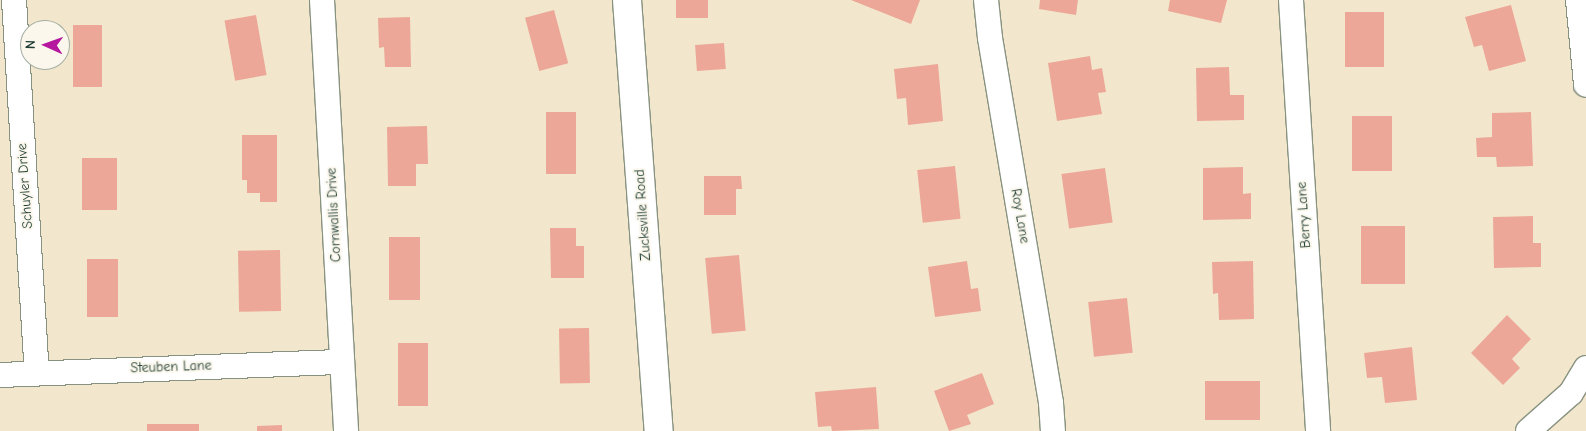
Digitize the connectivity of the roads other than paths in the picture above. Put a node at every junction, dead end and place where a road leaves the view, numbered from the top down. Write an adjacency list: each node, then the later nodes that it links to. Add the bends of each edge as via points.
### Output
1 (14, 0): 10 (street, Schuyler Drive)
2 (322, 0): 8 (street, Cornwallis Drive)
3 (627, 0): 13 (street, Zucksville Road)
4 (986, 0): 14 (street, Roy Lane)
5 (1291, 0): 15 (street, Berry Lane)
6 (1578, 0): 7 (street)
7 (1586, 85)
8 (342, 362): 10 (street, Steuben Lane); 12 (street, Cornwallis Drive)
9 (1586, 368): 16 (street, via 1571,393)
10 (37, 372): 11 (street, Steuben Lane)
11 (0, 375)
12 (346, 431)
13 (659, 431)
14 (1053, 431)
15 (1318, 431)
16 (1528, 431)

